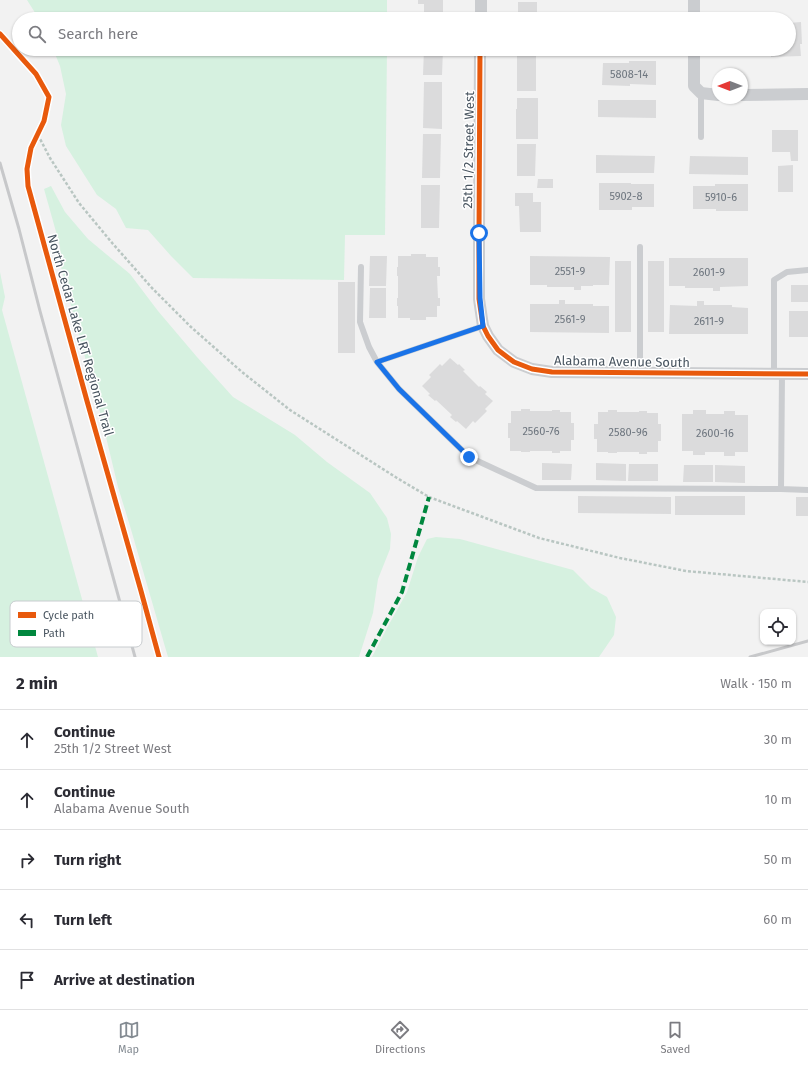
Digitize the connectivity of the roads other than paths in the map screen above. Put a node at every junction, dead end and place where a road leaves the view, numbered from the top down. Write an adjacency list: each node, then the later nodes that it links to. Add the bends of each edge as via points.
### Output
1 (481, 0): 3 (street)
2 (694, 0): 4 (street)
3 (481, 12)
4 (694, 12)
5 (480, 56): 15 (street, 25th 1/2 Street West)
6 (695, 56): 7 (street)
7 (698, 90): 8 (street); 11 (lane)
8 (712, 94)
9 (808, 94): 10 (street)
10 (748, 95)
11 (701, 137)
12 (640, 247): 18 (lane)
13 (361, 267): 17 (lane, via 360,322)
14 (808, 270): 19 (lane, via 787,272 774,280)
15 (480, 298): 16 (street, Alabama Avenue South)
16 (483, 326): 17 (lane); 18 (street, Alabama Avenue South, via 498,350 514,362 532,369 552,372)
17 (377, 362): 21 (lane, via 399,389 469,457 536,488)
18 (640, 372): 19 (street, Alabama Avenue South)
19 (778, 374): 20 (street, Alabama Avenue South); 21 (lane)
20 (808, 374)
21 (781, 489): 22 (lane)
22 (808, 490)

